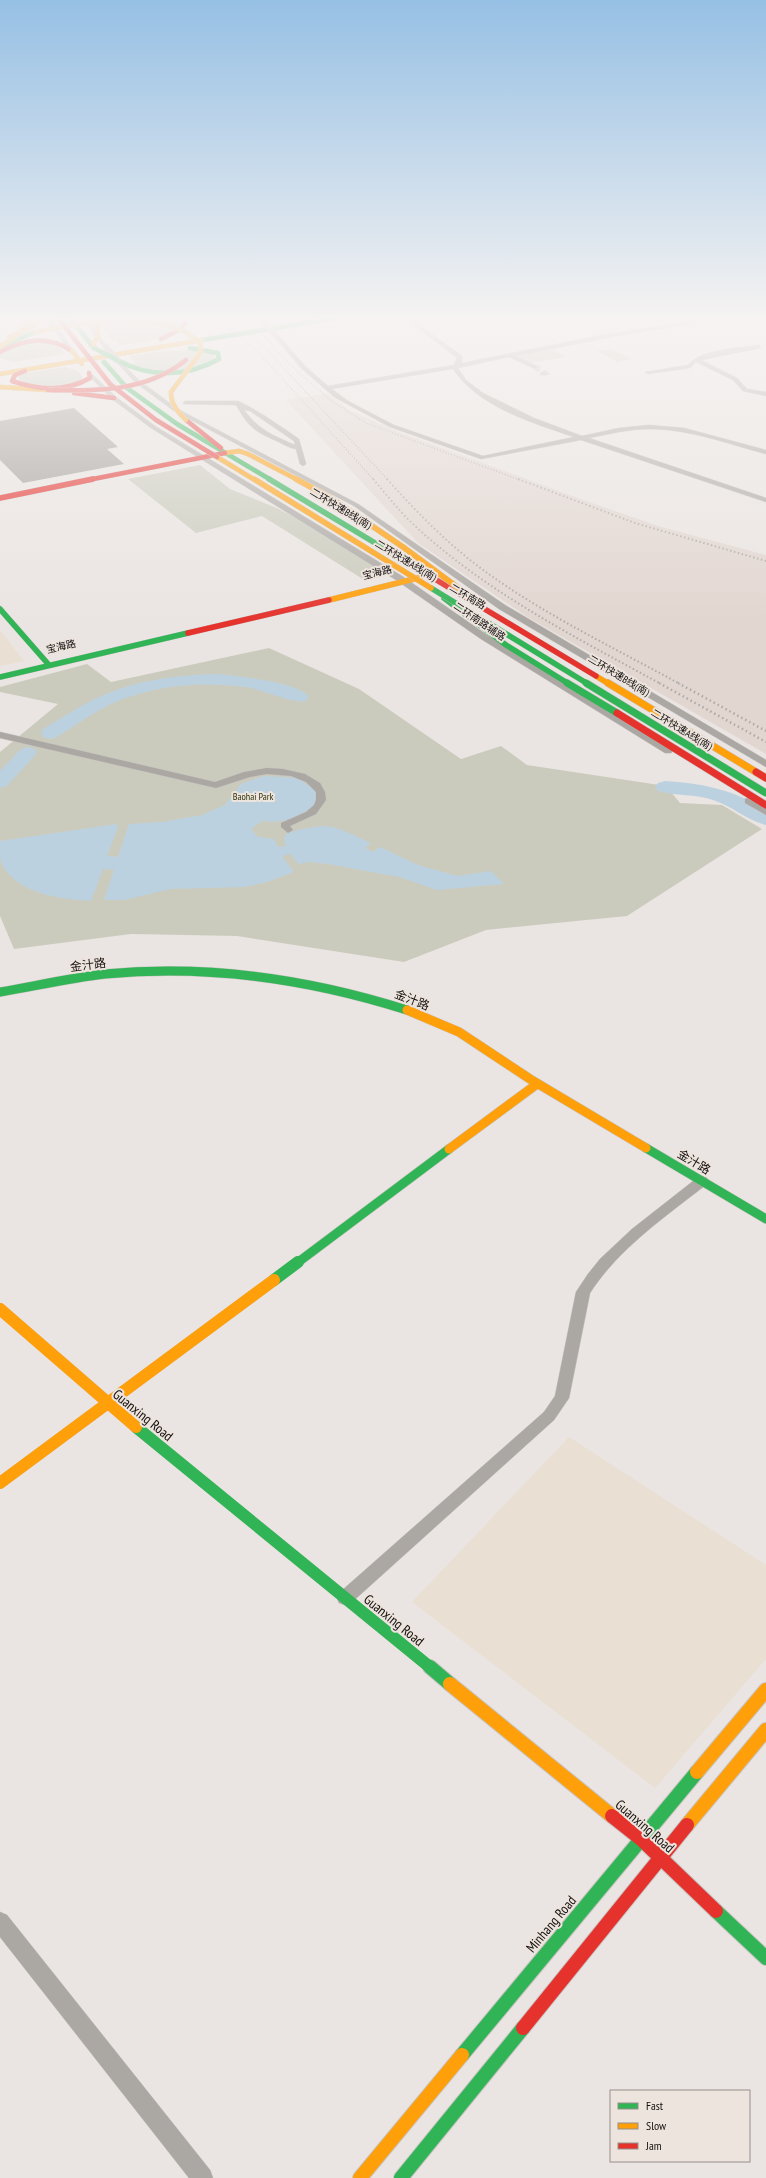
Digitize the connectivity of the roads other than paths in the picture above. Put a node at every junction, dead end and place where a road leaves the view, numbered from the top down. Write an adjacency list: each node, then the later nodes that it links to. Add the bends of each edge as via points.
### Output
1 (143, 420): 17 (street, 二环南路辅路)
2 (156, 420): 35 (main road, 二环快速A线(南), bridge)
3 (158, 420): 14 (main road, 二环南路)
4 (169, 420): 14 (main road, 二环南路)
5 (172, 420): 14 (main road, 二环快速B线(南), bridge)
6 (184, 420): 14 (main road, bridge)
7 (192, 420): 15 (street, 二环南路辅路)
8 (248, 420): 13 (street, via 261,432)
9 (266, 420): 13 (street, via 297,440)
10 (380, 420): 12 (street, via 483,458)
11 (533, 420): 12 (street)
12 (582, 438): 16 (street, via 628,429 667,428); 22 (street)
13 (297, 448): 18 (street)
14 (218, 452): 15 (main road); 17 (main road); 24 (main road, 二环南路); 24 (main road, 二环南路); 27 (main road, 二环快速B线(南), bridge)
15 (248, 452): 23 (street, 二环南路辅路, via 356,505); 27 (main road, bridge, via 340,503)
16 (766, 452)
17 (202, 457): 19 (main road); 25 (street, 二环南路辅路)
18 (303, 464)
19 (160, 465): 20 (main road); 21 (main road)
20 (0, 494)
21 (0, 498)
22 (766, 500)
23 (445, 568): 24 (street); 32 (street, 二环南路辅路, via 502,607)
24 (419, 576): 25 (main road, 宝海路); 33 (main road, via 494,637); 34 (main road, 二环南路); 35 (main road, 二环南路)
25 (402, 580): 28 (main road, 宝海路); 38 (street, 二环南路辅路, via 484,637)
26 (0, 609): 28 (main road)
27 (501, 617): 34 (main road, 二环快速B线(南))
28 (48, 663): 29 (main road, 宝海路); 30 (main road, 宝海路)
29 (0, 672)
30 (0, 677)
31 (0, 735): 39 (street, via 216,785 266,771 300,776 313,782 318,788 320,802 312,812 284,825)
32 (766, 764)
33 (706, 769): 36 (main road); 37 (main road)
34 (766, 777)
35 (766, 791)
36 (766, 798)
37 (766, 805)
38 (766, 812)
39 (288, 830)
40 (0, 992): 41 (main road, 金汁路, via 60,980 166,970 246,974 292,980 381,1001 420,1015 462,1033)
41 (537, 1084): 42 (main road, 金汁路); 45 (main road)
42 (702, 1181): 43 (main road, 金汁路); 47 (street, via 590,1277 583,1292 562,1398 549,1416)
43 (766, 1219)
44 (0, 1309): 45 (main road, Guanxing Road)
45 (107, 1404): 46 (main road); 47 (main road, Guanxing Road)
46 (0, 1483)
47 (345, 1598): 50 (main road, Guanxing Road)
48 (766, 1690): 50 (main road, Minhang Road)
49 (766, 1730): 51 (main road)
50 (641, 1839): 51 (main road, Guanxing Road); 55 (main road, Minhang Road)
51 (661, 1858): 53 (main road, Guanxing Road); 56 (main road)
52 (0, 1922): 54 (street)
53 (766, 1958)
54 (202, 2178)
55 (360, 2178)
56 (401, 2178)

